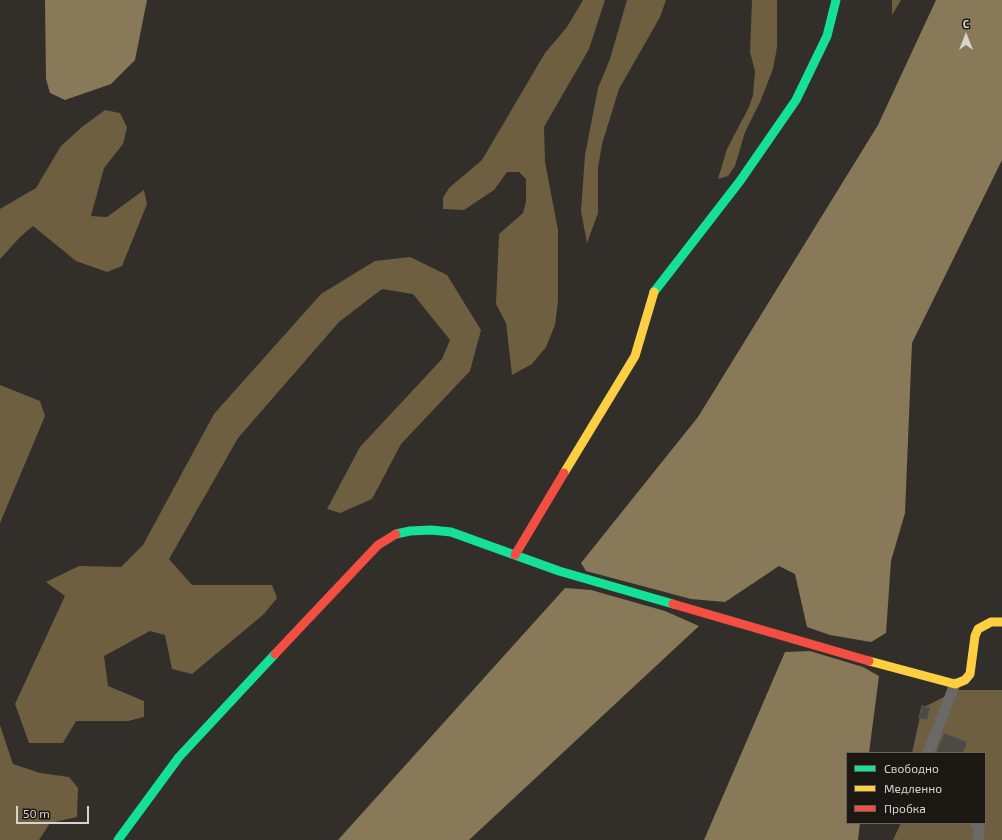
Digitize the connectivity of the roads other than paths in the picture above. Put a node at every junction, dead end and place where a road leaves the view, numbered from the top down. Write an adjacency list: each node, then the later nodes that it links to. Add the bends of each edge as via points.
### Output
1 (836, 0): 2 (street, via 827,36 796,100 740,181 653,293 635,356)
2 (515, 555): 4 (street, via 625,591); 7 (street, via 451,532 410,530 393,535 378,546 214,718 179,758)
3 (1002, 622): 4 (street, via 990,622 978,629 970,674 965,680)
4 (955, 684): 5 (street)
5 (928, 752)
6 (977, 824): 8 (street, via 979,828)
7 (118, 840)
8 (978, 840)

